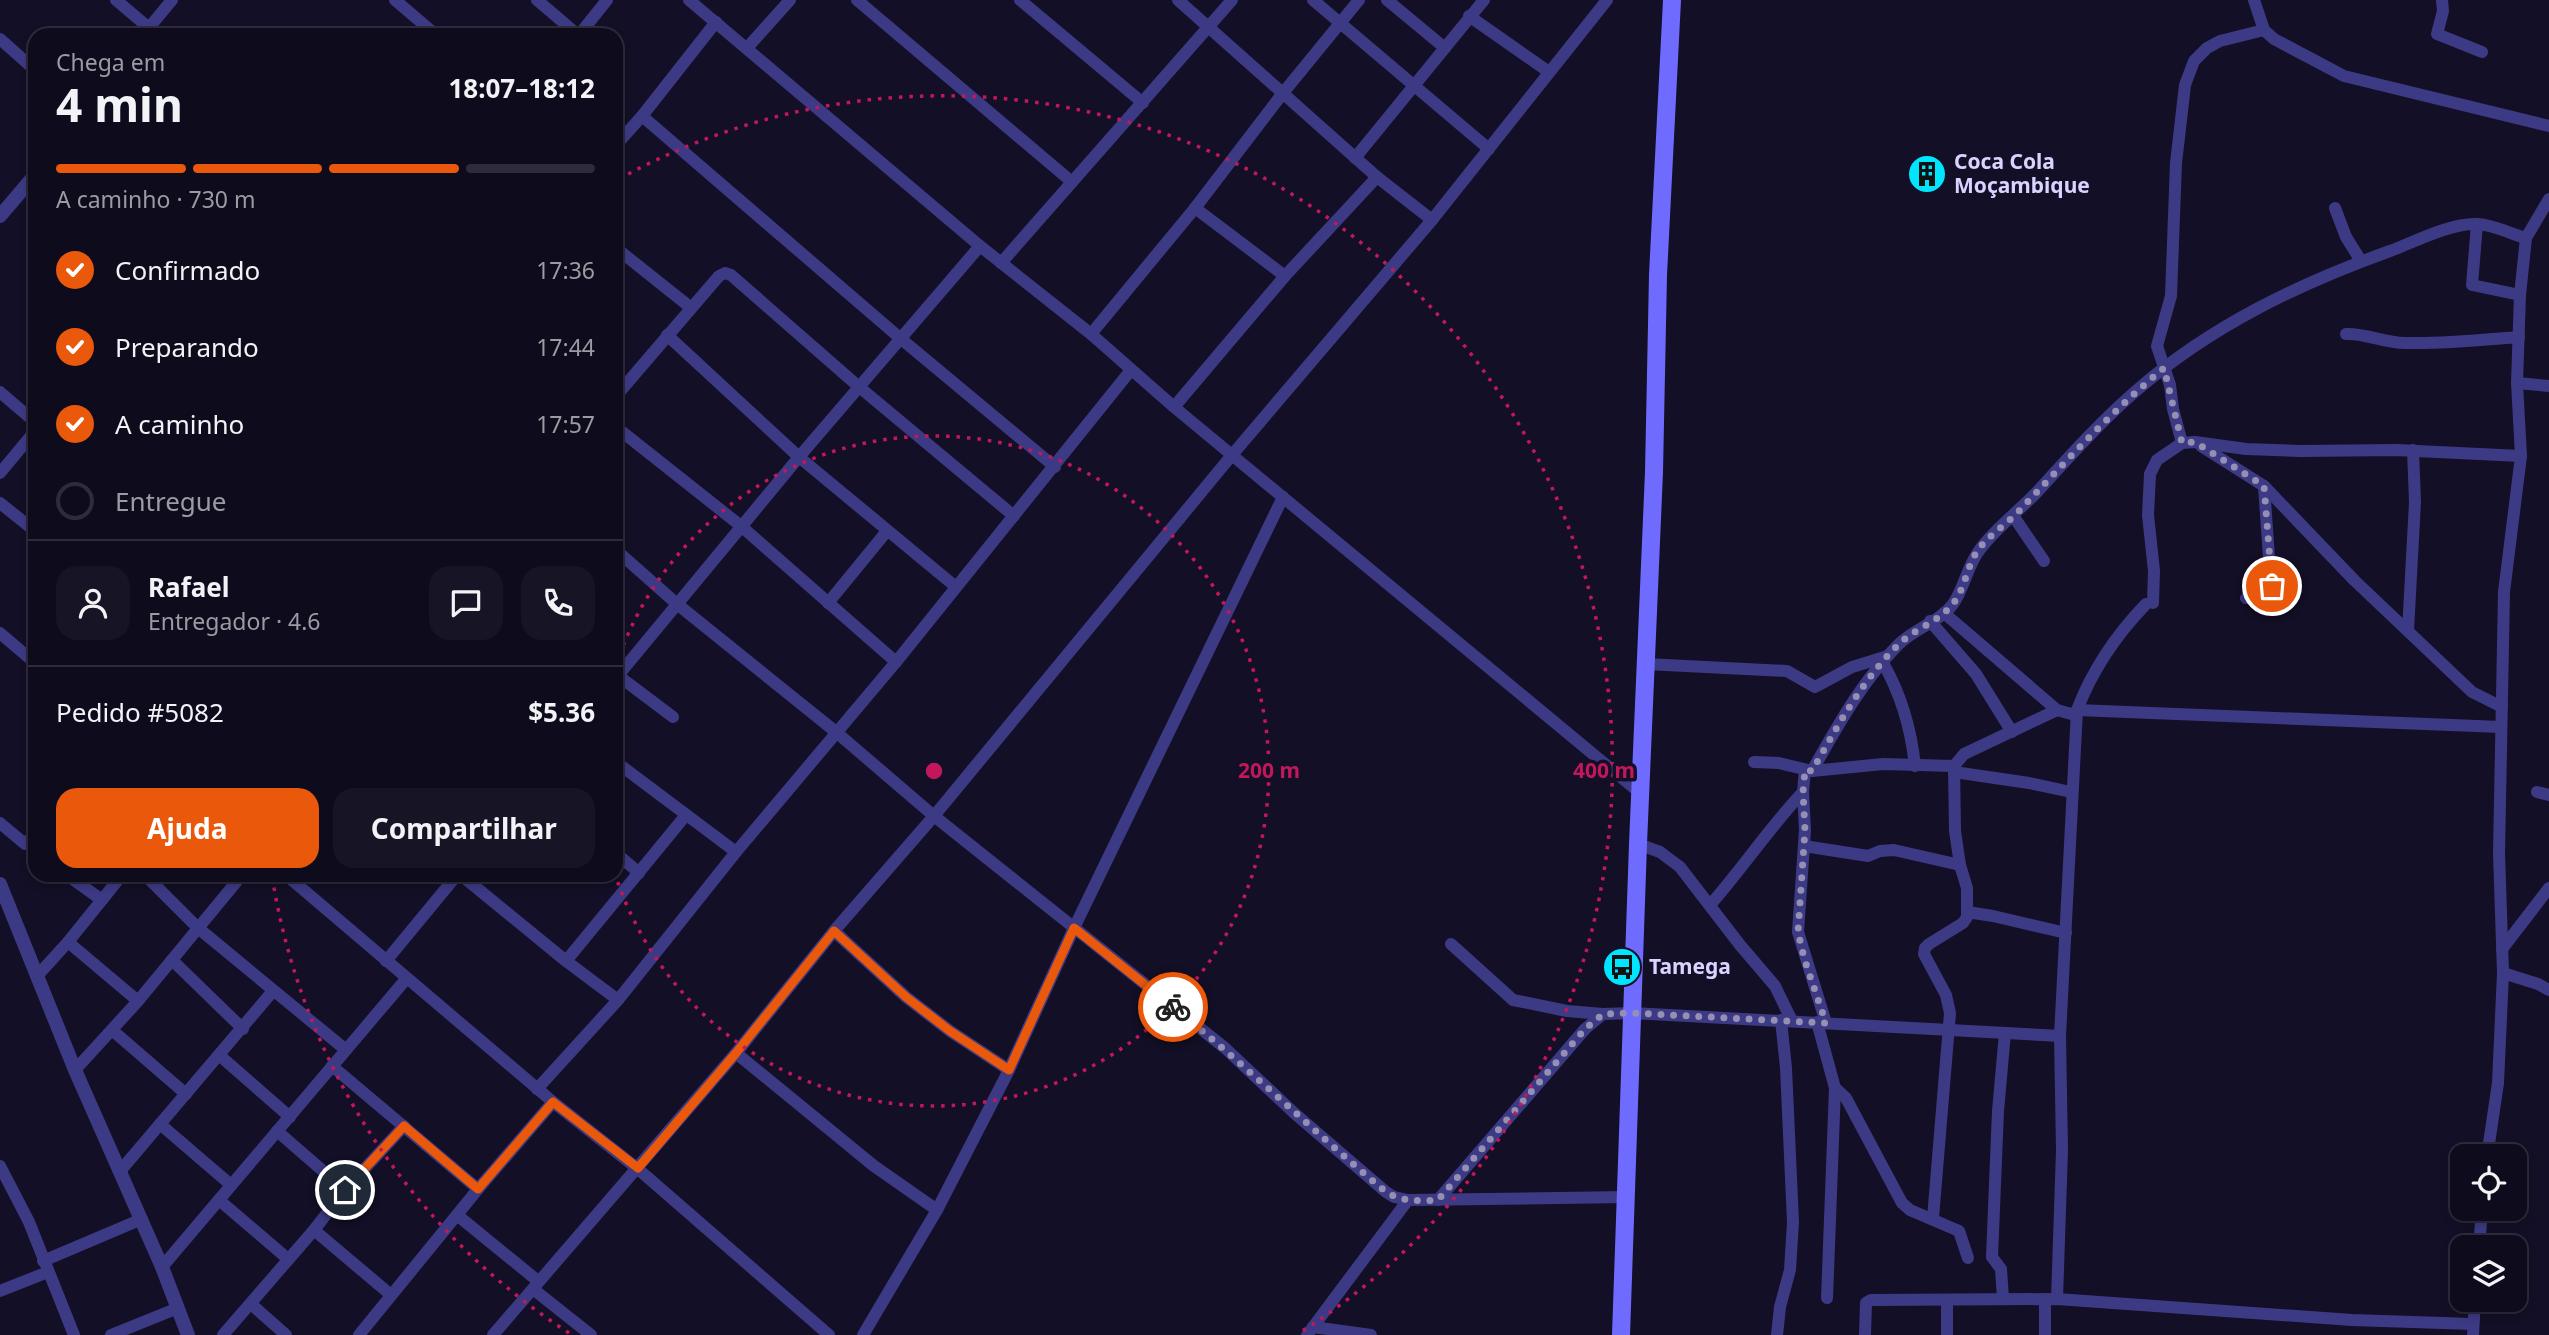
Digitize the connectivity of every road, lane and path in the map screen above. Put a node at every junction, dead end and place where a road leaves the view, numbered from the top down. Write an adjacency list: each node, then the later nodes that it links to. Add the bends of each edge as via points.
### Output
1 (116, 0): 24 (street)
2 (172, 0): 25 (street)
3 (396, 0): 26 (street)
4 (537, 0): 27 (street)
5 (607, 0): 28 (street)
6 (689, 0): 21 (street)
7 (790, 0): 31 (street)
8 (857, 0): 45 (street)
9 (1020, 0): 38 (street)
10 (1178, 0): 23 (street)
11 (1232, 0): 23 (street)
12 (1313, 0): 22 (street)
13 (1359, 0): 22 (street)
14 (1387, 0): 32 (street)
15 (1484, 0): 20 (street)
16 (1606, 0): 35 (street)
17 (1672, 0): 105 (main road)
18 (2254, 0): 29 (street)
19 (2442, 0): 33 (street, via 2438,36)
20 (1469, 16): 32 (street); 35 (street)
21 (716, 22): 31 (street); 39 (street)
22 (1339, 24): 36 (street); 37 (street)
23 (1208, 26): 37 (street); 38 (street)
24 (142, 28)
25 (149, 28)
26 (428, 28)
27 (571, 28)
28 (585, 28)
29 (2264, 30): 40 (street, via 2344,76); 66 (street, via 2207,48 2194,61 2185,85 2176,163 2171,296 2157,346)
30 (0, 39): 34 (street)
31 (747, 48): 54 (street)
32 (1446, 48): 36 (street)
33 (2482, 52)
34 (28, 64)
35 (1549, 72): 42 (street)
36 (1413, 86): 42 (street); 43 (street)
37 (1283, 93): 43 (street); 48 (street)
38 (1143, 103): 45 (street)
39 (642, 116): 41 (street); 65 (street)
40 (2549, 126)
41 (623, 137)
42 (1489, 149): 51 (street)
43 (1355, 158): 44 (street)
44 (1377, 177): 51 (street); 58 (street)
45 (1072, 182): 57 (street)
46 (28, 183): 50 (street)
47 (2549, 199): 53 (street)
48 (1195, 208): 58 (street); 61 (street)
49 (2335, 208): 56 (street)
50 (0, 216)
51 (1432, 220): 79 (street)
52 (2477, 224): 53 (street); 56 (street); 59 (street, via 2472,285)
53 (2526, 238): 59 (street)
54 (980, 247): 57 (street); 65 (street)
55 (623, 254): 60 (street)
56 (2361, 261): 66 (street, via 2233,320)
57 (1001, 262): 61 (street)
58 (1285, 276): 73 (street)
59 (2520, 295): 64 (street)
60 (690, 307): 63 (street); 69 (street, via 719,276 731,275)
61 (1091, 334): 67 (street)
62 (2346, 334): 64 (street, via 2445,344)
63 (667, 335): 71 (street); 81 (street)
64 (2519, 337): 68 (street)
65 (900, 338): 69 (street); 82 (street)
66 (2164, 368): 77 (street); 88 (street, via 2090,435)
67 (1131, 370): 73 (street); 82 (street)
68 (2517, 383): 70 (street); 80 (street)
69 (858, 386): 81 (street); 87 (street)
70 (2549, 386)
71 (623, 387)
72 (0, 392): 74 (street)
73 (1174, 407): 79 (street)
74 (28, 411)
75 (623, 433): 90 (street)
76 (28, 439): 83 (street)
77 (2188, 442): 78 (street, via 2246,449); 84 (street); 110 (street, via 2157,460 2150,474 2148,515 2154,571 2149,604 2109,650 2087,684)
78 (2413, 450): 80 (street); 100 (street)
79 (1232, 455): 85 (street); 124 (street)
80 (2521, 456): 108 (street, via 2504,592)
81 (799, 457): 90 (street); 91 (street)
82 (1055, 467): 87 (street)
83 (0, 473)
84 (2264, 486): 95 (street, via 2272,586); 100 (street)
85 (1283, 497): 122 (street); 146 (street)
86 (0, 503): 89 (street)
87 (1014, 516): 94 (street)
88 (2014, 517): 93 (street); 98 (street, via 1978,551 1952,606)
89 (28, 525)
90 (741, 526): 96 (street); 97 (street)
91 (887, 531): 94 (street); 96 (street)
92 (623, 556): 97 (street)
93 (2044, 561)
94 (956, 587): 104 (street)
95 (2246, 598)
96 (828, 603): 104 (street)
97 (677, 604): 106 (street); 113 (street)
98 (1944, 613): 99 (street); 109 (street)
99 (1930, 621): 103 (street, via 1912,632); 114 (street, via 1976,674)
100 (2408, 631): 108 (street, via 2472,692)
101 (0, 633): 102 (street)
102 (28, 657)
103 (1886, 660): 105 (street, via 1852,667 1815,687 1787,671); 116 (street, via 1912,733); 119 (street, via 1847,710)
104 (896, 662): 113 (street)
105 (1646, 664): 122 (main road)
106 (623, 669)
107 (623, 680): 111 (street)
108 (2502, 707): 112 (street)
109 (2057, 710): 110 (street); 114 (street)
110 (2076, 713): 112 (street); 121 (street)
111 (673, 718)
112 (2501, 727): 151 (street)
113 (836, 732): 124 (street); 129 (street)
114 (2012, 732): 118 (street, via 1964,754)
115 (1754, 762): 119 (street, via 1779,762)
116 (1915, 766): 118 (street); 119 (street, via 1872,764)
117 (623, 767): 123 (street)
118 (1954, 769): 121 (street); 131 (street)
119 (1809, 771): 120 (street)
120 (1803, 792): 128 (street); 143 (street)
121 (2071, 792): 148 (street)
122 (1640, 793): 126 (main road)
123 (686, 815): 129 (street); 132 (street)
124 (934, 816): 146 (street); 147 (street)
125 (0, 823): 127 (street)
126 (1638, 844): 143 (street, via 1671,858); 162 (main road)
127 (28, 846)
128 (1804, 846): 131 (street, via 1868,856 1894,850); 165 (street, via 1798,932)
129 (736, 852): 161 (street)
130 (623, 859): 132 (street)
131 (1960, 865): 144 (street, via 1967,888)
132 (639, 873): 154 (street)
133 (77, 882): 142 (street)
134 (116, 882): 142 (street)
135 (152, 882): 145 (street)
136 (236, 882): 145 (street)
137 (294, 882): 153 (street)
138 (453, 882): 153 (street)
139 (468, 882): 154 (street)
140 (0, 884): 156 (street)
141 (2549, 888): 151 (street)
142 (102, 900): 149 (street)
143 (1710, 905): 164 (street, via 1775,986)
144 (1967, 912): 148 (street); 167 (street, via 1963,923 1925,948 1927,963 1946,995)
145 (198, 928): 152 (street); 159 (street)
146 (1074, 928): 176 (street); 194 (street, via 1225,1048 1386,1192)
147 (834, 931): 172 (street); 176 (street, via 906,997)
148 (2066, 933): 170 (street)
149 (68, 942): 156 (street); 160 (street)
150 (1451, 944): 163 (street, via 1513,1000)
151 (2502, 949): 155 (street)
152 (172, 960): 160 (street); 166 (street)
153 (386, 961): 157 (street)
154 (566, 961): 161 (street)
155 (2503, 973): 158 (street); 185 (street, via 2498,1083)
156 (38, 975): 175 (street)
157 (407, 978): 171 (street); 177 (street)
158 (2549, 990)
159 (273, 991): 166 (street); 171 (street)
160 (138, 1000): 168 (street)
161 (618, 1000): 177 (street)
162 (1632, 1013): 163 (street); 164 (street); 192 (main road)
163 (1603, 1014): 195 (street, via 1585,1029)
164 (1787, 1021): 165 (street); 229 (street, via 1793,1222 1790,1270)
165 (1822, 1023): 167 (street); 178 (street)
166 (243, 1029): 173 (street)
167 (1949, 1029): 169 (street); 198 (street)
168 (112, 1030): 175 (street); 179 (street)
169 (2005, 1033): 170 (street); 209 (street, via 1992,1257 2001,1269)
170 (2060, 1036): 210 (street, via 2062,1150)
171 (346, 1049): 174 (street)
172 (736, 1053): 187 (street); 196 (street, via 874,1166)
173 (219, 1055): 179 (street); 181 (street)
174 (332, 1066): 181 (street); 183 (street)
175 (75, 1070): 188 (street)
176 (1009, 1070): 196 (street)
177 (537, 1088): 180 (street)
178 (1835, 1088): 198 (street, via 1846,1098 1902,1203); 208 (street)
179 (186, 1094): 182 (street)
180 (553, 1102): 187 (street); 190 (street)
181 (290, 1117): 184 (street)
182 (160, 1124): 188 (street); 189 (street)
183 (404, 1126): 190 (street); 191 (street)
184 (277, 1131): 189 (street); 191 (street)
185 (2489, 1144)
186 (0, 1166): 203 (street)
187 (638, 1168): 205 (street); 225 (street)
188 (121, 1170): 199 (street)
189 (231, 1185): 193 (street)
190 (478, 1189): 197 (street)
191 (345, 1190): 200 (street)
192 (1627, 1197): 195 (street); 228 (main road)
193 (219, 1200): 202 (street); 204 (street)
194 (1408, 1200): 195 (street); 216 (street)
195 (1438, 1200)
196 (937, 1210): 226 (street)
197 (457, 1215): 205 (street); 207 (street)
198 (1933, 1218): 201 (street, via 1959,1231)
199 (142, 1219): 203 (street); 204 (street)
200 (314, 1230): 202 (street); 207 (street)
201 (1968, 1258)
202 (288, 1259): 212 (street)
203 (46, 1266): 206 (street); 217 (street)
204 (162, 1267): 213 (street)
205 (536, 1285): 223 (street); 224 (street)
206 (0, 1291)
207 (391, 1296): 222 (street)
208 (1827, 1298)
209 (2003, 1298): 210 (street); 211 (street)
210 (2051, 1299): 215 (street); 232 (street)
211 (1947, 1300): 230 (street, via 1868,1301); 231 (street)
212 (251, 1304): 220 (street); 221 (street)
213 (178, 1308): 218 (street); 219 (street)
214 (2474, 1312): 215 (street)
215 (2473, 1330)
216 (1310, 1331): 227 (street)
217 (74, 1335)
218 (111, 1335)
219 (188, 1335)
220 (223, 1335)
221 (286, 1335)
222 (359, 1335)
223 (493, 1335)
224 (591, 1335)
225 (830, 1335)
226 (863, 1335)
227 (1371, 1335)
228 (1621, 1335)
229 (1777, 1335)
230 (1865, 1335)
231 (1947, 1335)
232 (2045, 1335)

